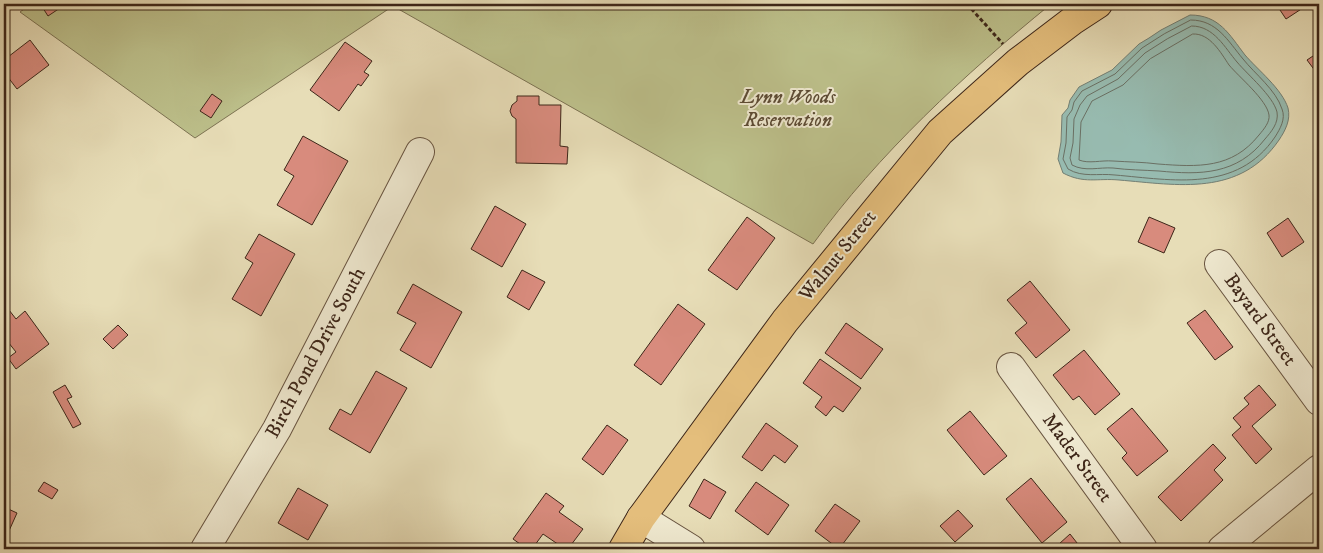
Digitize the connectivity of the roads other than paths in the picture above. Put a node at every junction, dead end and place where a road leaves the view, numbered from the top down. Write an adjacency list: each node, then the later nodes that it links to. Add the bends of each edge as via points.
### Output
1 (1098, 4): 7 (main road, Walnut Street, via 1018,62 940,132 785,321)
2 (420, 152): 8 (street, Birch Pond Drive South, via 277,430)
3 (1219, 264): 5 (street, Bayard Street)
4 (1010, 367): 11 (street, Mader Street)
5 (1319, 401)
6 (1319, 469): 12 (street)
7 (641, 518): 9 (main road, Walnut Street); 10 (street)
8 (205, 549)
9 (623, 549)
10 (691, 549)
11 (1143, 549)
12 (1222, 549)

